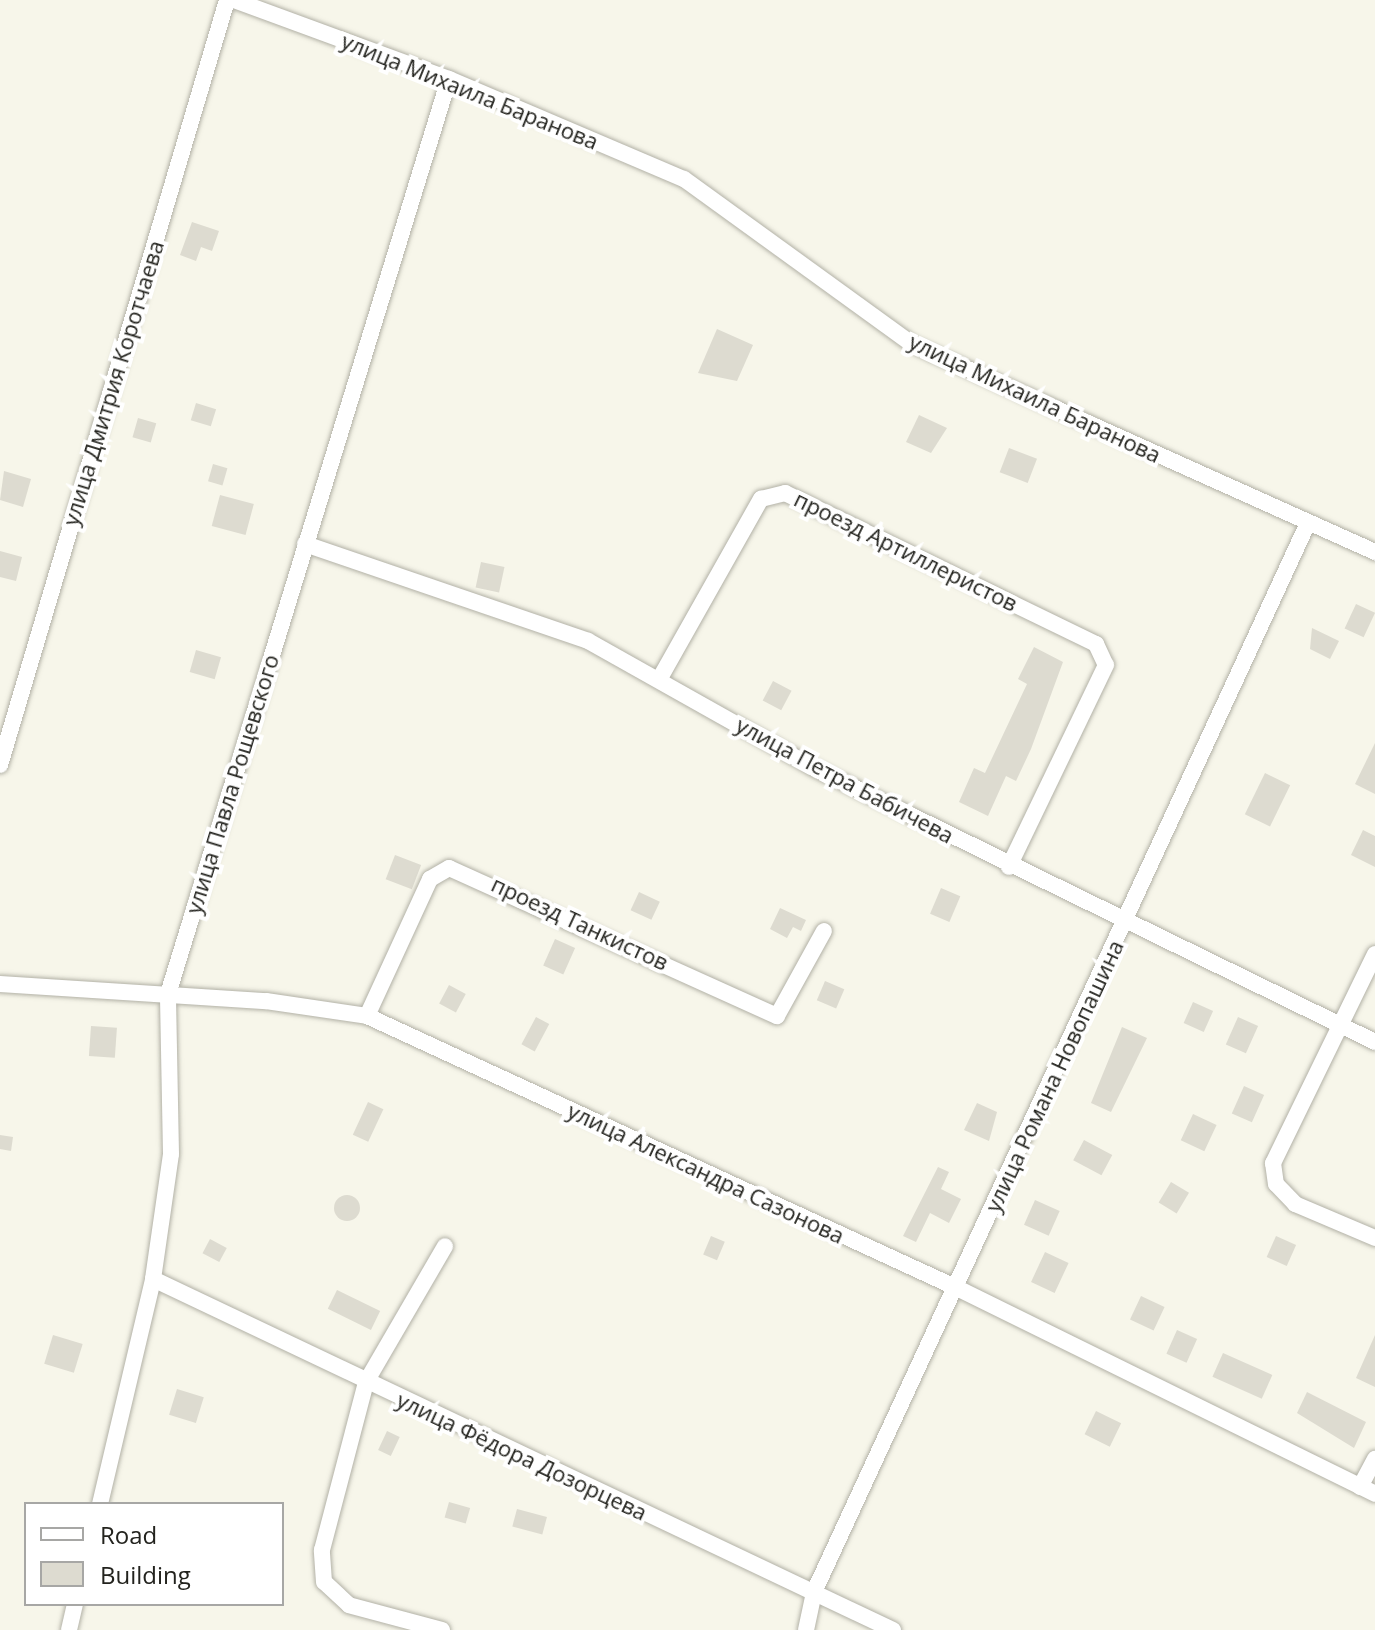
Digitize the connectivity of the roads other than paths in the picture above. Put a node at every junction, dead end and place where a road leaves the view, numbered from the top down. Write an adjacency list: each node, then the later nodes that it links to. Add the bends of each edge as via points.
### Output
1 (227, 0): 8 (street, улица Дмитрия Коротчаева)
2 (234, 0): 3 (street, улица Михаила Баранова)
3 (449, 79): 4 (street, улица Михаила Баранова, via 684,179 912,344); 5 (street, улица Павла Рощевского)
4 (1308, 523): 6 (street, улица Михаила Баранова); 10 (street, улица Романа Новопашина)
5 (305, 544): 7 (street, улица Петра Бабичева, via 588,641); 14 (street, улица Павла Рощевского)
6 (1375, 552)
7 (660, 678): 9 (street, улица Петра Бабичева); 9 (street, проезд Артиллеристов, via 761,499 785,493 1096,644 1106,665)
8 (0, 765)
9 (1009, 867): 10 (street, улица Петра Бабичева)
10 (1123, 925): 16 (street, улица Петра Бабичева); 21 (street, улица Романа Новопашина)
11 (824, 931): 15 (street, проезд Танкистов, via 777,1016 449,868 430,879)
12 (1375, 954): 16 (street)
13 (0, 984): 14 (street, улица Александра Сазонова)
14 (168, 994): 15 (street, улица Александра Сазонова); 20 (street, улица Павла Рощевского, via 171,1154)
15 (367, 1016): 21 (street, улица Александра Сазонова)
16 (1340, 1025): 17 (street, улица Петра Бабичева); 18 (street, via 1273,1175 1295,1204)
17 (1375, 1042)
18 (1375, 1238)
19 (445, 1246): 22 (street)
20 (153, 1279): 22 (street, улица Фёдора Дозорцева); 25 (street, улица Павла Рощевского)
21 (957, 1288): 24 (street, улица Александра Сазонова); 26 (street, улица Романа Новопашина)
22 (366, 1382): 26 (street, улица Фёдора Дозорцева); 29 (street, via 322,1550 324,1582 349,1605)
23 (1375, 1459): 24 (street)
24 (1367, 1491)
25 (100, 1502)
26 (814, 1592): 30 (street, улица Романа Новопашина); 31 (street, улица Фёдора Дозорцева)
27 (75, 1606): 28 (street)
28 (69, 1630)
29 (442, 1630)
30 (806, 1630)
31 (893, 1630)

